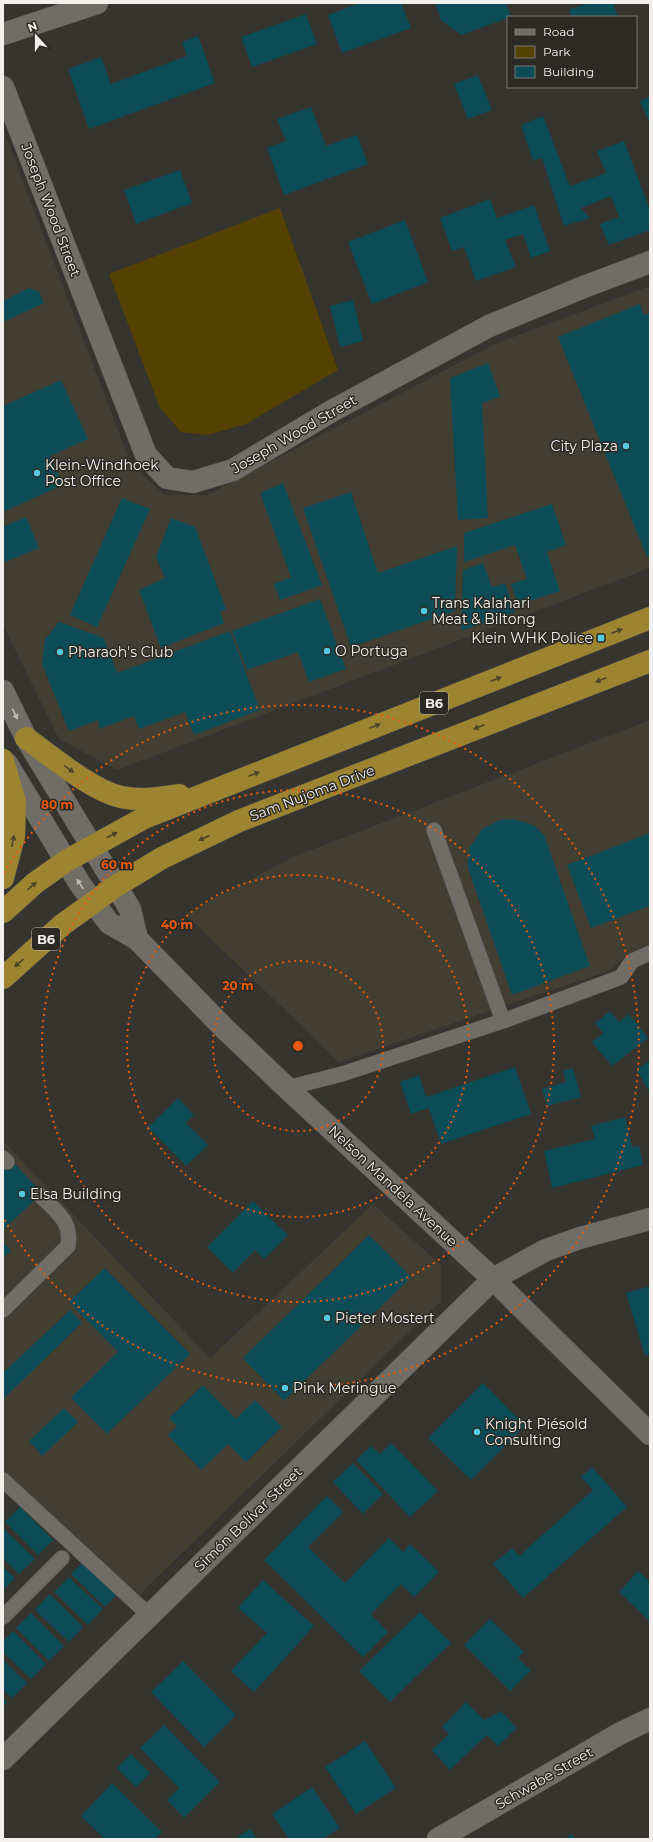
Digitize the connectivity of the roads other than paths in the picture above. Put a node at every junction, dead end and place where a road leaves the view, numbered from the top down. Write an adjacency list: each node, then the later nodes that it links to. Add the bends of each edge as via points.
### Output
1 (97, 3): 2 (street)
2 (3, 34)
3 (3, 87): 4 (street, Joseph Wood Street, via 146,454 167,478 193,482 233,470 330,412 489,326)
4 (650, 262)
5 (650, 618): 10 (highway, B6, one-way to 5)
6 (650, 661): 15 (highway, Sam Nujoma Drive / B6, one-way to 15, via 239,821 162,858)
7 (3, 691): 8 (street, one-way to 8)
8 (26, 738): 10 (highway, one-way to 10, via 89,783 120,797 154,799); 12 (street)
9 (3, 759): 13 (street, Nelson Mandela Avenue); 14 (highway, one-way to 9, via 14,836 14,802)
10 (218, 788): 12 (highway, B6, one-way to 10, via 144,818)
11 (434, 830): 21 (lane)
12 (92, 845): 13 (highway, B6); 15 (street)
13 (66, 861): 16 (street, Nelson Mandela Avenue, one-way to 13); 17 (highway, B6, one-way to 13, via 34,883)
14 (3, 878)
15 (116, 886): 16 (highway, Sam Nujoma Drive / B6); 18 (street, via 130,909)
16 (92, 902): 18 (street, Nelson Mandela Avenue, via 109,923); 20 (highway, Sam Nujoma Drive / B6, one-way to 20)
17 (3, 912)
18 (137, 939): 22 (street, Nelson Mandela Avenue)
19 (650, 953): 21 (lane, via 632,961 621,977)
20 (3, 978)
21 (503, 1021): 22 (lane, via 342,1074)
22 (287, 1088): 25 (street, Nelson Mandela Avenue)
23 (40, 1195): 26 (lane, via 64,1219 68,1229 68,1246)
24 (650, 1219): 25 (street, Simón Bolívar Street, via 546,1250)
25 (493, 1279): 27 (street, Nelson Mandela Avenue); 30 (street, Simón Bolívar Street)
26 (3, 1310)
27 (650, 1434)
28 (3, 1480): 30 (lane)
29 (62, 1558): 31 (lane)
30 (150, 1616): 33 (street, Simón Bolívar Street)
31 (3, 1617)
32 (650, 1719): 34 (street, Schwabe Street, via 619,1734)
33 (3, 1759)
34 (438, 1839)

